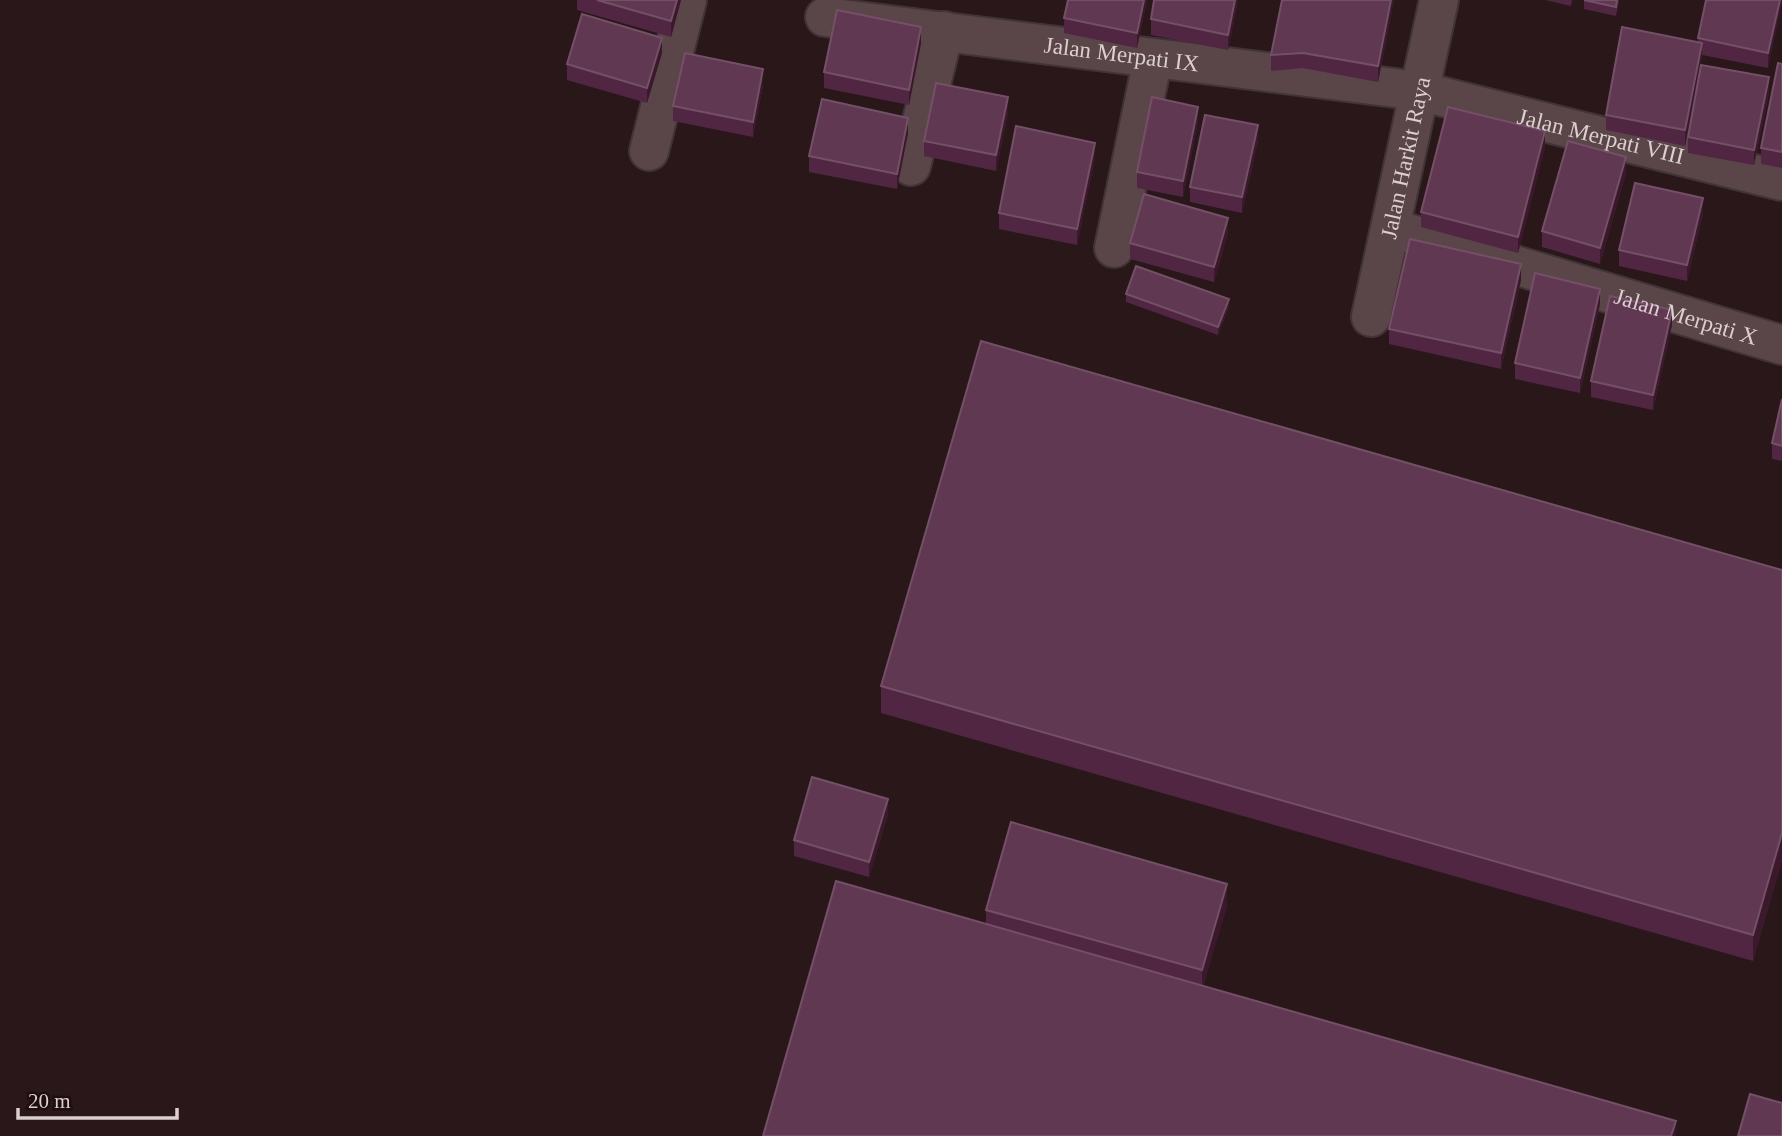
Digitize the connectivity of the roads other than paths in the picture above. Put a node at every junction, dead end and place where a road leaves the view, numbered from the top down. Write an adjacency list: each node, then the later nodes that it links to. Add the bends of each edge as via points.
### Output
1 (687, 0): 7 (street)
2 (1440, 0): 6 (street, Jalan Harkit Raya)
3 (825, 17): 4 (street, Jalan Merpati IX)
4 (944, 31): 5 (street, Jalan Merpati IX); 8 (street)
5 (1153, 58): 6 (street, Jalan Merpati IX); 11 (street)
6 (1419, 91): 9 (street, Jalan Merpati VIII); 10 (street, Jalan Harkit Raya)
7 (649, 151)
8 (911, 166)
9 (1782, 181)
10 (1391, 228): 12 (street, Jalan Harkit Raya); 13 (street, Jalan Merpati X)
11 (1114, 248)
12 (1371, 317)
13 (1782, 345)

